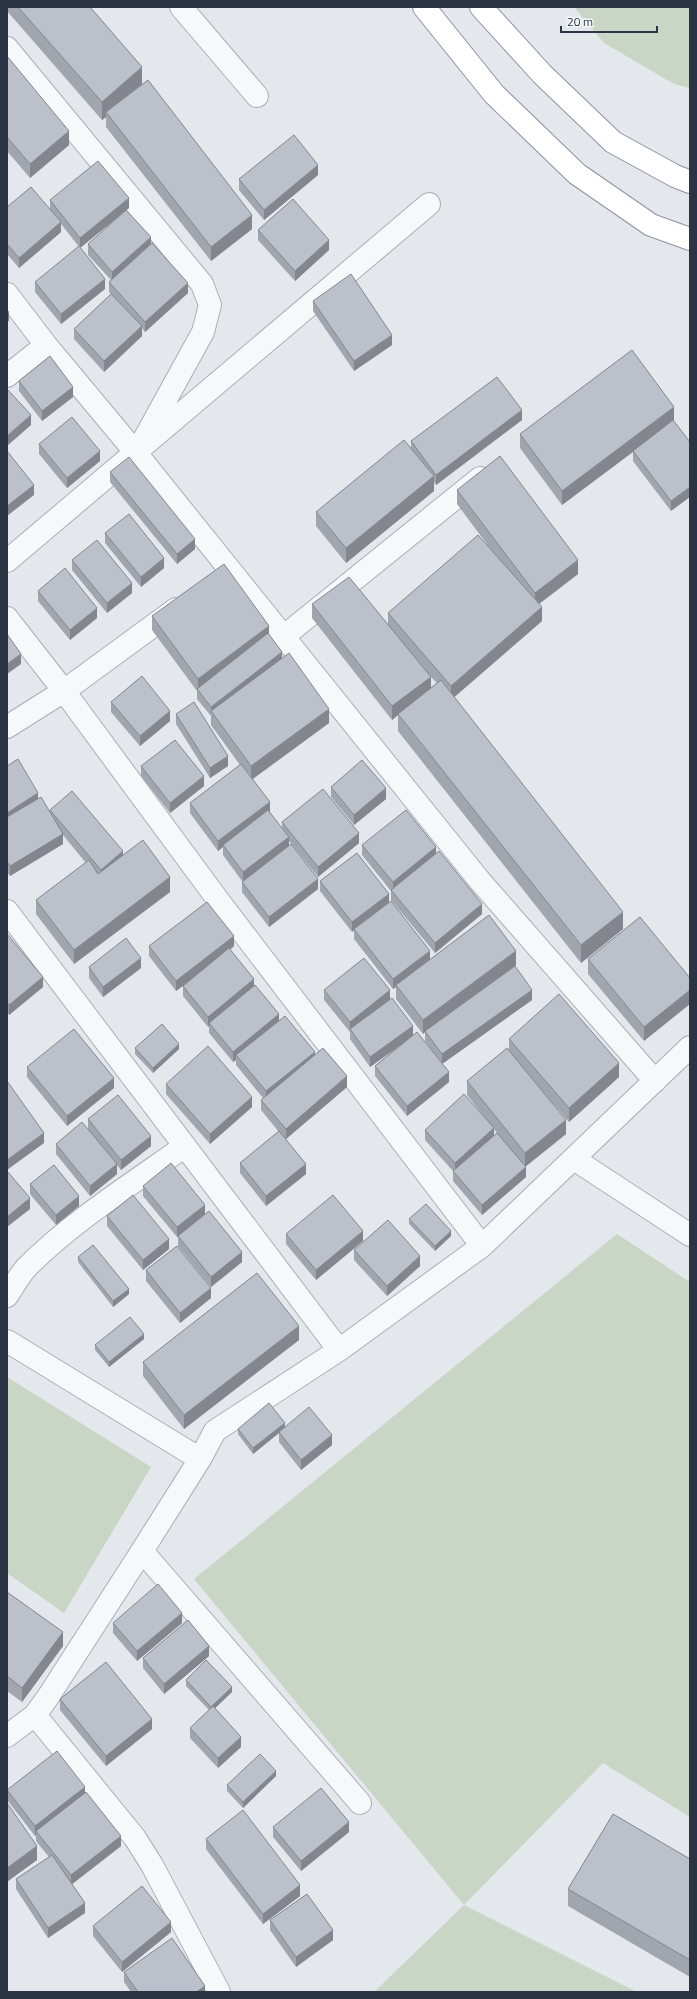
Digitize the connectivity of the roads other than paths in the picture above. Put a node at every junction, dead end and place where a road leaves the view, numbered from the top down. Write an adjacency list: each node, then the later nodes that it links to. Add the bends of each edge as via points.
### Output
1 (181, 7): 5 (street)
2 (424, 7): 8 (highway, via 494,94 577,174 651,225)
3 (481, 7): 6 (highway, via 542,74 613,142)
4 (7, 48): 12 (street, via 202,284 207,294 210,305 203,332)
5 (257, 96)
6 (690, 182)
7 (429, 204): 12 (street)
8 (690, 239)
9 (7, 294): 10 (street)
10 (46, 345): 11 (street); 12 (street)
11 (7, 376)
12 (136, 453): 14 (street); 15 (street)
13 (484, 474): 19 (street)
14 (7, 561)
15 (230, 569): 16 (street); 19 (street)
16 (211, 583)
17 (192, 597): 20 (street)
18 (7, 618): 20 (street)
19 (283, 637): 24 (street, via 480,881)
20 (64, 691): 21 (street); 28 (street, via 218,900)
21 (7, 727)
22 (8, 915): 25 (street)
23 (690, 1047): 24 (street)
24 (655, 1081): 26 (street)
25 (185, 1146): 29 (street, via 103,1204 55,1242 25,1269); 31 (street)
26 (574, 1159): 27 (street); 28 (street)
27 (690, 1235)
28 (482, 1246): 31 (street)
29 (7, 1296)
30 (7, 1341): 32 (street)
31 (339, 1350): 32 (street, via 215,1431)
32 (200, 1459): 33 (street)
33 (142, 1551): 34 (street); 36 (street)
34 (35, 1715): 35 (street); 37 (street, via 135,1838)
35 (7, 1736)
36 (360, 1803)
37 (219, 1992)

